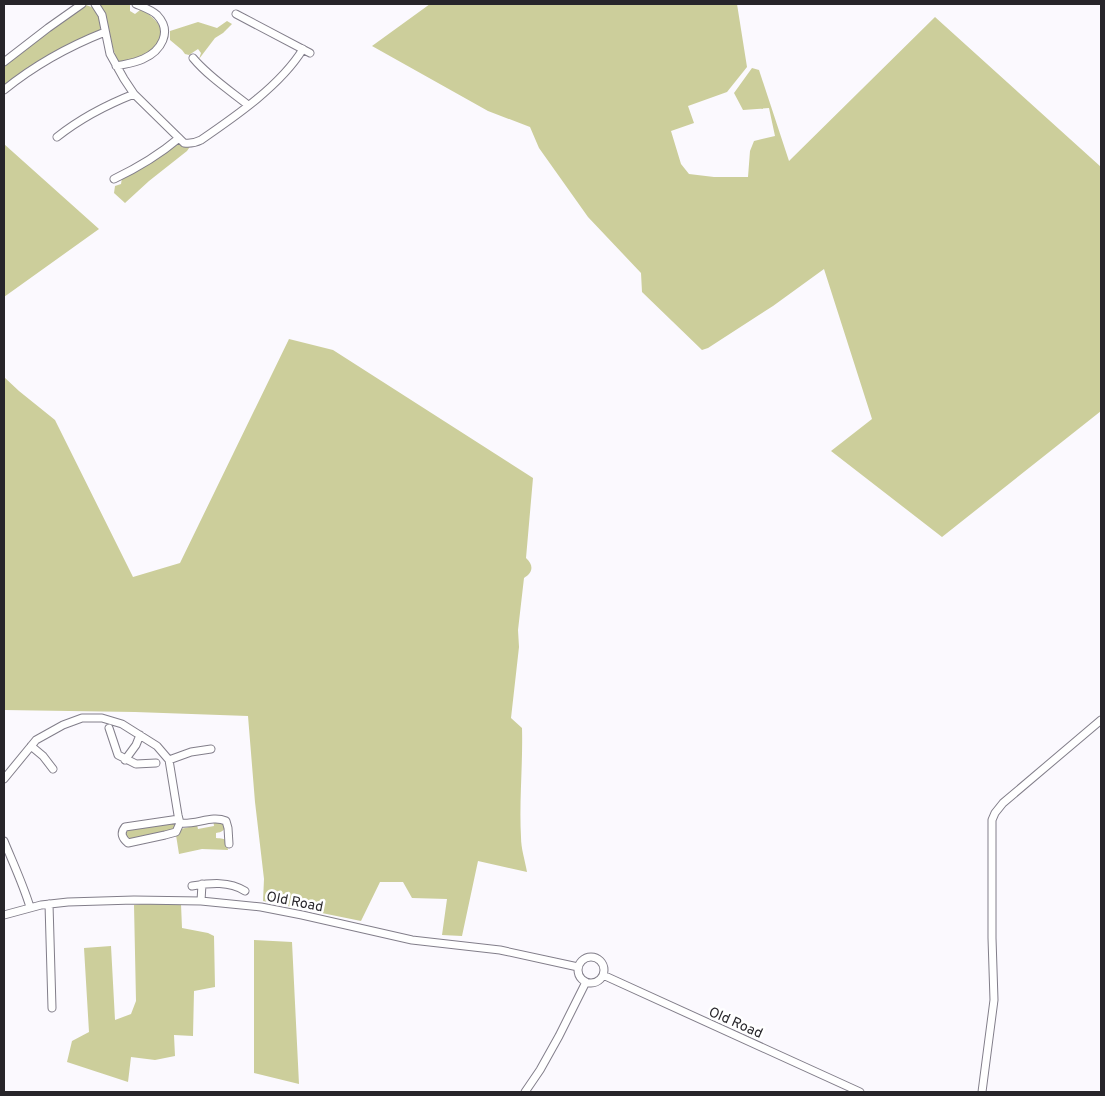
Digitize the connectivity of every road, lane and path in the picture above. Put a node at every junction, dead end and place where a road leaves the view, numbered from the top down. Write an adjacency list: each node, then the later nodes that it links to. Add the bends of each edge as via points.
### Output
1 (82, 4): 7 (street)
2 (95, 4): 5 (street, via 102,16)
3 (136, 4): 8 (street, via 161,20 164,39 155,52 142,60)
4 (236, 14): 11 (street, via 306,51)
5 (105, 32): 8 (street); 9 (street, via 45,60)
6 (193, 58): 11 (street)
7 (4, 62)
8 (116, 66): 10 (street)
9 (4, 90)
10 (134, 94): 12 (street, via 90,114); 13 (street)
11 (248, 105): 13 (street, via 195,143 184,143)
12 (58, 136)
13 (179, 138): 14 (street, via 143,164)
14 (114, 179)
15 (1101, 720): 41 (street, via 1003,803 992,820 994,1000)
16 (108, 728): 20 (street, via 118,755)
17 (140, 735): 18 (street, via 122,724 102,718 82,718 63,725); 20 (street); 21 (street, via 157,746)
18 (31, 746): 23 (street); 24 (street)
19 (211, 749): 21 (street)
20 (125, 760): 22 (street, via 136,764)
21 (169, 760): 25 (street)
22 (156, 763)
23 (53, 769)
24 (4, 779)
25 (180, 821): 25 (street, via 176,832 128,843 123,839 125,827); 27 (street, via 193,823 220,818 226,821)
26 (4, 842): 33 (street)
27 (229, 844)
28 (202, 884): 29 (street); 30 (street, via 219,883); 31 (street)
29 (192, 886)
30 (246, 891)
31 (201, 901): 32 (street, Old Road); 35 (street, Old Road, via 261,907 412,940 500,950)
32 (49, 904): 33 (street, Old Road); 38 (street)
33 (30, 907): 34 (street, Old Road)
34 (4, 915)
35 (578, 966): 36 (street, via 587,958 596,958 603,967); 37 (street, via 580,978)
36 (603, 975): 37 (street, via 596,982); 40 (street, Old Road)
37 (586, 982): 39 (street, via 559,1036)
38 (52, 1008)
39 (525, 1092)
40 (860, 1092)
41 (982, 1092)

